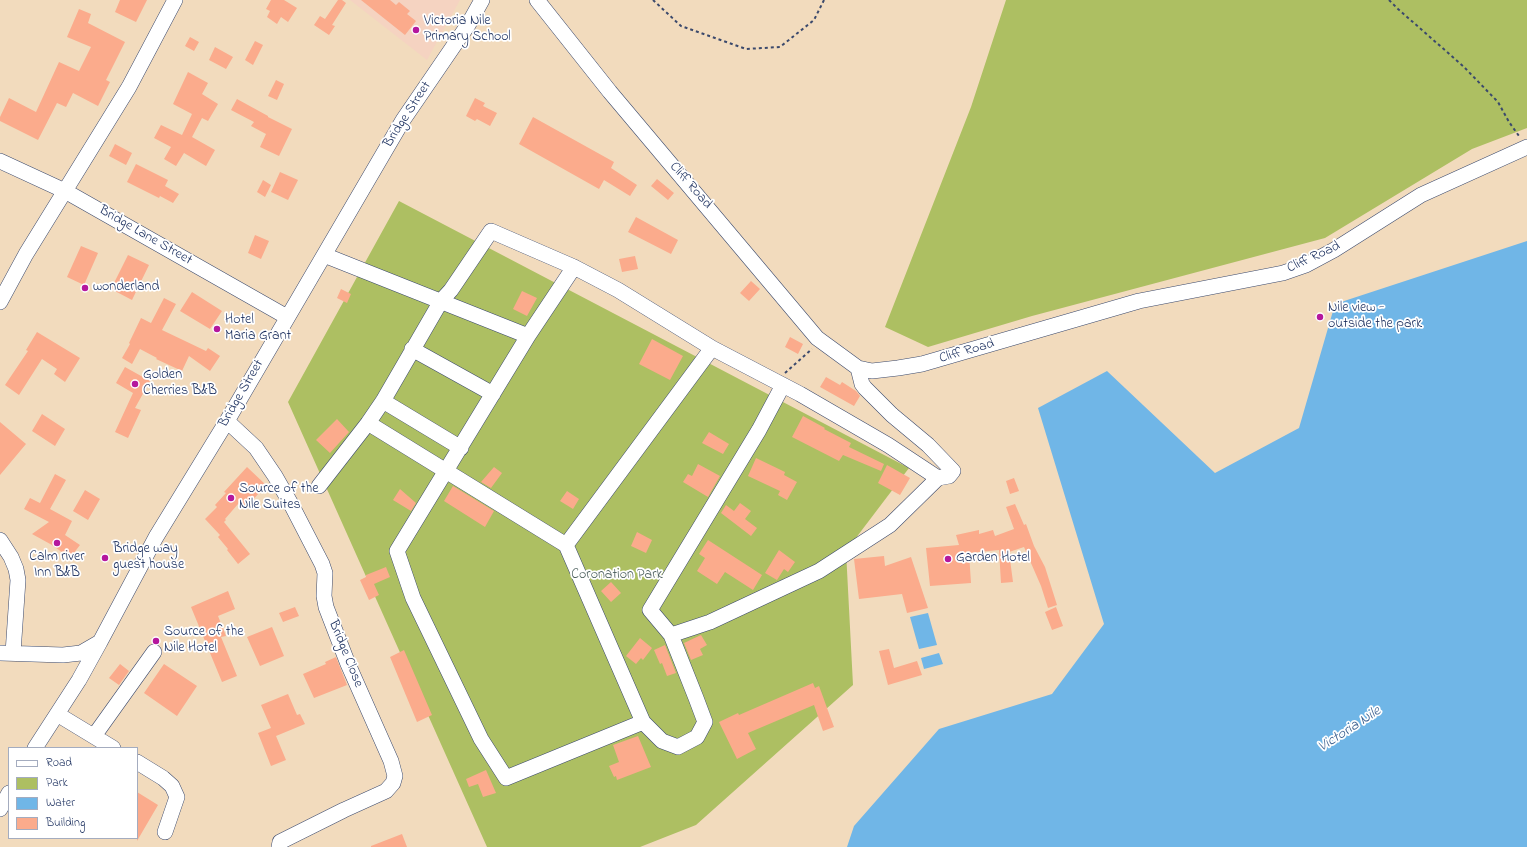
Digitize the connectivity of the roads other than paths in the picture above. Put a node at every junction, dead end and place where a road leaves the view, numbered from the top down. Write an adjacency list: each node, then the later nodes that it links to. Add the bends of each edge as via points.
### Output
1 (175, 0): 6 (street, via 129,88)
2 (482, 0): 7 (street, Bridge Street, via 468,25 403,120)
3 (537, 0): 15 (street, Cliff Road, via 610,92 817,338)
4 (1526, 147): 15 (street, Cliff Road, via 1421,195 1334,250 1306,265 1283,273 1138,301 922,364 872,370)
5 (0, 161): 6 (street, Bridge Lane Street)
6 (65, 191): 10 (street); 11 (street, Bridge Lane Street)
7 (324, 255): 9 (street); 11 (street, Bridge Street)
8 (574, 267): 9 (street, via 491,232); 12 (street); 13 (street, via 618,290)
9 (441, 301): 12 (street); 14 (street)
10 (0, 302)
11 (287, 317): 19 (street, Bridge Street)
12 (528, 336): 17 (street)
13 (712, 348): 16 (street); 26 (street)
14 (412, 349): 17 (street); 18 (street)
15 (858, 368): 23 (street, via 865,388 953,471 949,476)
16 (779, 383): 23 (street, via 888,445); 27 (street, via 759,430 650,610)
17 (493, 394): 21 (street)
18 (383, 401): 20 (street); 21 (street)
19 (227, 421): 28 (street, Bridge Street, via 156,537); 40 (street, Bridge Close, via 256,448 276,476 322,564 326,607 395,776 394,783 386,791)
20 (368, 423): 22 (street); 24 (street)
21 (461, 448): 22 (street)
22 (447, 470): 26 (street); 32 (street, via 397,551 413,598 481,739 506,778)
23 (938, 478): 27 (street, via 890,525 819,571 710,622)
24 (319, 486)
25 (0, 540): 30 (street, via 14,562 18,580)
26 (566, 546): 32 (street)
27 (671, 635): 32 (street, via 705,722 697,737 678,747 662,741)
28 (100, 642): 30 (street, via 81,653); 31 (street, Bridge Street)
29 (154, 652): 33 (street)
30 (7, 653)
31 (57, 714): 33 (street); 34 (street, Bridge Street)
32 (643, 722)
33 (94, 736): 35 (street)
34 (37, 747)
35 (111, 747)
36 (138, 763): 39 (street, via 163,778 172,786 177,797)
37 (8, 795): 38 (street)
38 (0, 809)
39 (165, 832)
40 (279, 844)

